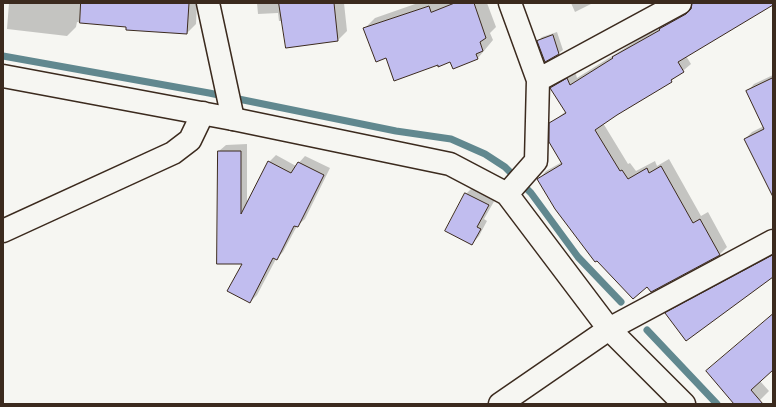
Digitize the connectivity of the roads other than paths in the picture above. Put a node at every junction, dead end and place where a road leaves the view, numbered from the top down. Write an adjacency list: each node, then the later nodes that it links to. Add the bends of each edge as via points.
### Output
1 (208, 3): 7 (street)
2 (510, 3): 5 (street)
3 (680, 3): 5 (street)
4 (3, 76): 6 (street)
5 (538, 80): 8 (street, via 536,161)
6 (203, 113): 7 (street); 9 (street, via 190,140 173,153)
7 (232, 114): 8 (street, via 450,164)
8 (510, 190): 11 (street)
9 (3, 231)
10 (773, 241): 11 (street)
11 (609, 329): 12 (street); 13 (street)
12 (500, 404)
13 (684, 404)

